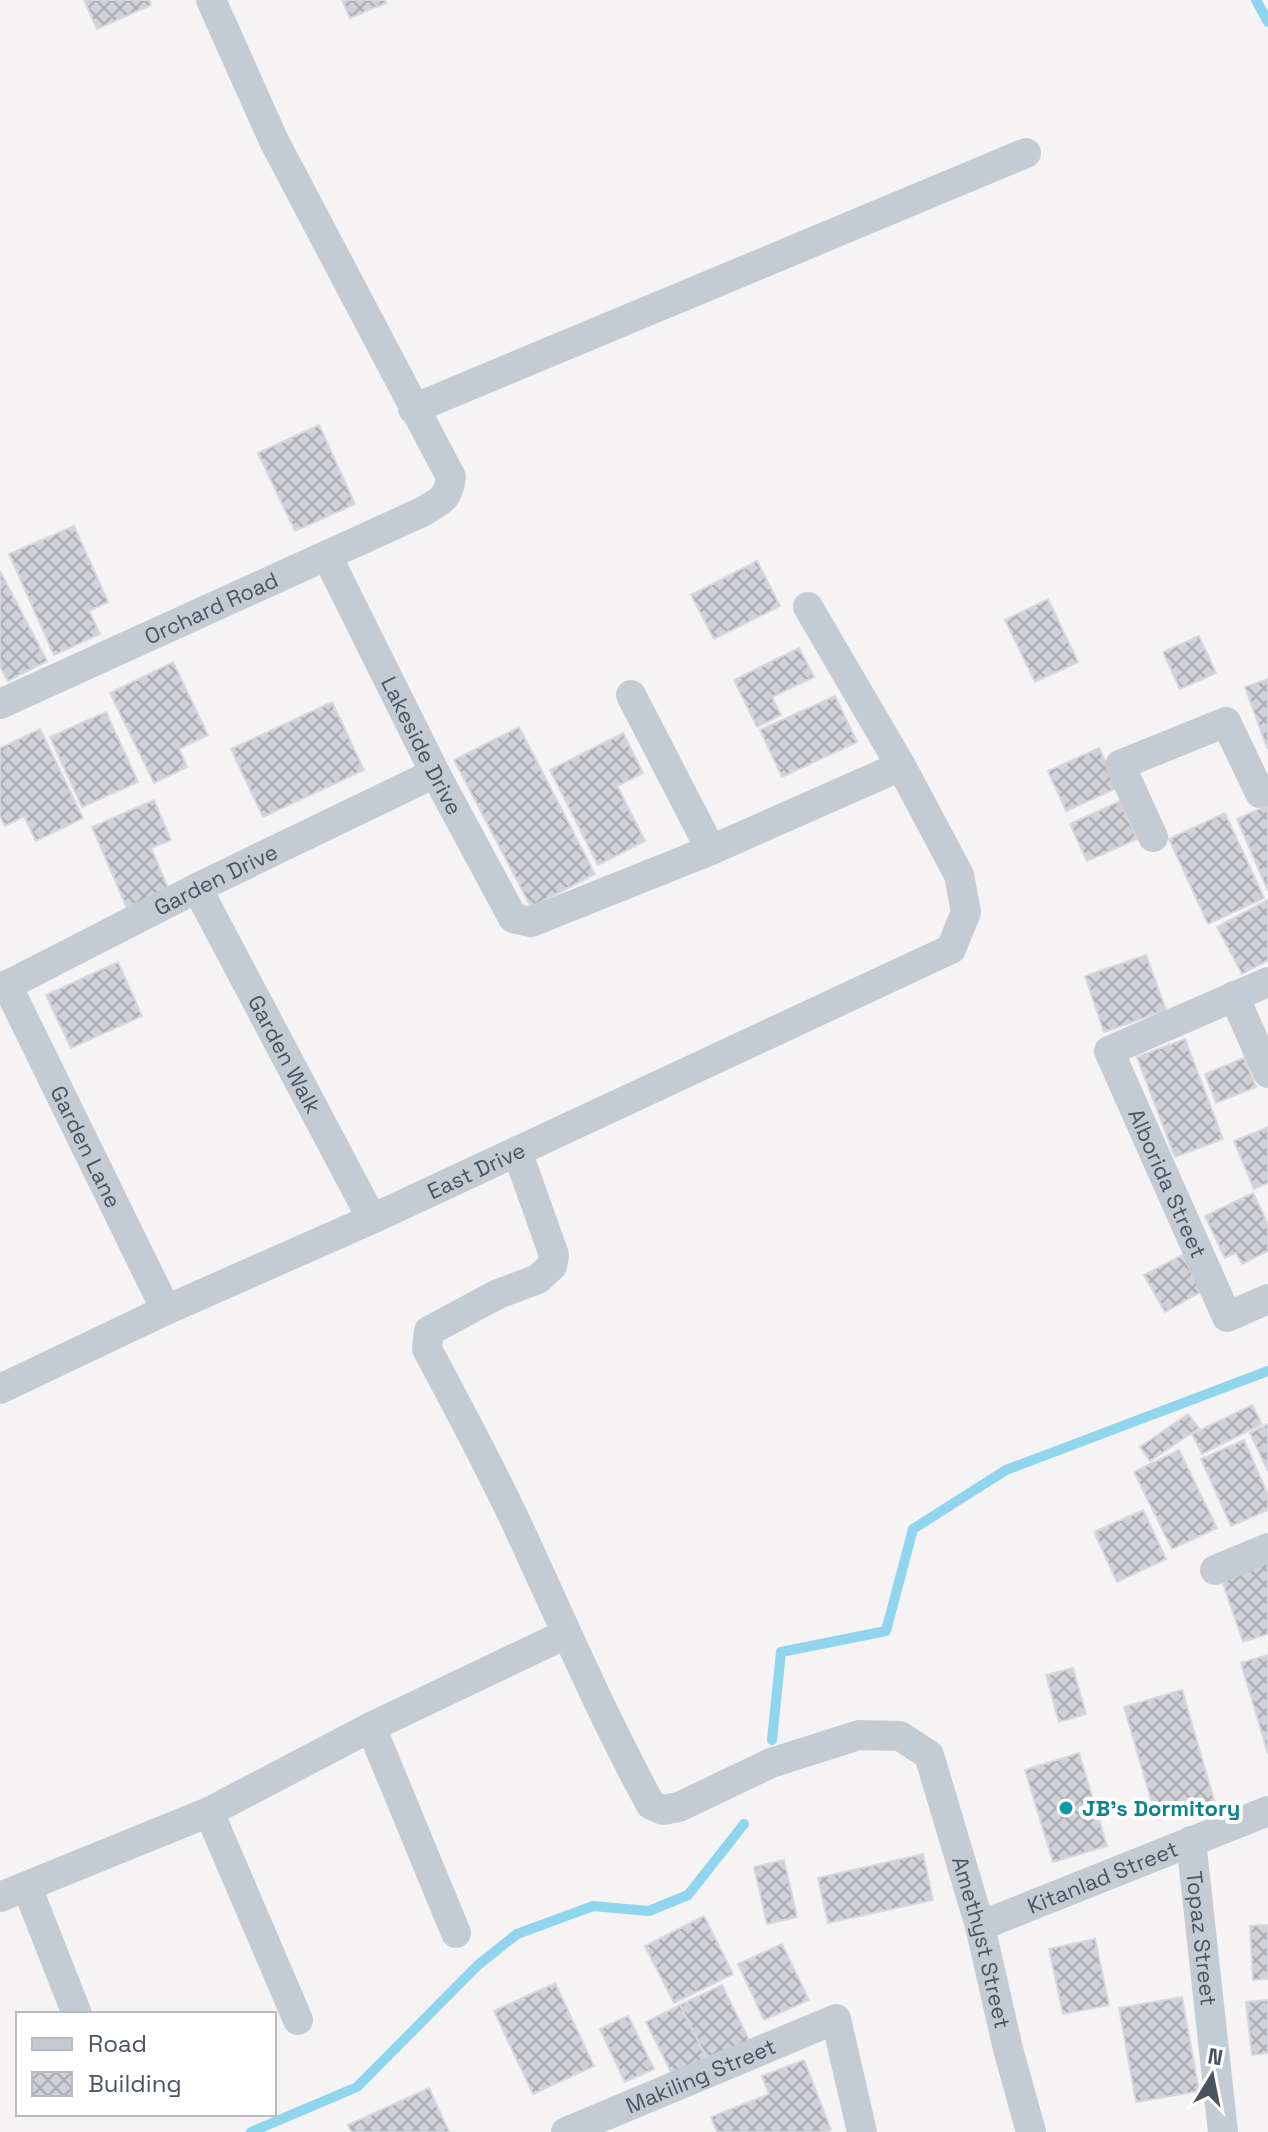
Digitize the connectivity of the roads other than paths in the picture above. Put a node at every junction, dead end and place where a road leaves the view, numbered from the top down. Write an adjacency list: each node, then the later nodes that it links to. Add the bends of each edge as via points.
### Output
1 (211, 0): 3 (street, Orchard Road, via 274,141)
2 (1026, 153): 3 (street)
3 (413, 409): 4 (street, Orchard Road, via 451,477 446,497)
4 (327, 556): 7 (street, Orchard Road); 9 (street, Lakeside Drive)
5 (808, 607): 8 (street)
6 (631, 695): 12 (street)
7 (0, 704)
8 (901, 766): 12 (street); 18 (street, East Drive, via 959,875 966,912 951,949)
9 (435, 773): 12 (street, Lakeside Drive, via 513,918 531,922); 13 (street, Garden Drive)
10 (1268, 790): 11 (street, via 1260,793 1226,722 1120,765)
11 (1153, 837)
12 (711, 850)
13 (197, 888): 15 (street, Garden Drive); 19 (street, Garden Walk)
14 (1268, 982): 16 (street)
15 (4, 987): 21 (street, Garden Lane)
16 (1234, 996): 17 (street); 20 (street, Alborida Street, via 1109,1051 1227,1317)
17 (1268, 1073)
18 (517, 1151): 19 (street, East Drive); 25 (street, via 554,1255 552,1266 538,1279 429,1331 427,1349)
19 (372, 1219): 21 (street, East Drive)
20 (1268, 1299)
21 (166, 1310): 22 (street, East Drive)
22 (0, 1389)
23 (1268, 1548): 24 (street)
24 (1215, 1570)
25 (566, 1634): 26 (street); 31 (street, Amethyst Street, via 644,1793 651,1805 663,1810 771,1763 859,1735 900,1736 929,1755)
26 (371, 1727): 28 (street); 32 (street)
27 (1268, 1811): 29 (street, Kitanlad Street)
28 (209, 1812): 30 (street); 34 (street)
29 (1191, 1841): 31 (street, Kitanlad Street); 38 (street, Topaz Street)
30 (14, 1892): 33 (street)
31 (980, 1926): 37 (street, Amethyst Street)
32 (456, 1933)
33 (76, 2012)
34 (298, 2020)
35 (566, 2132): 36 (street, Makiling Street, via 836,2019)
36 (862, 2132)
37 (1031, 2132)
38 (1223, 2132)

